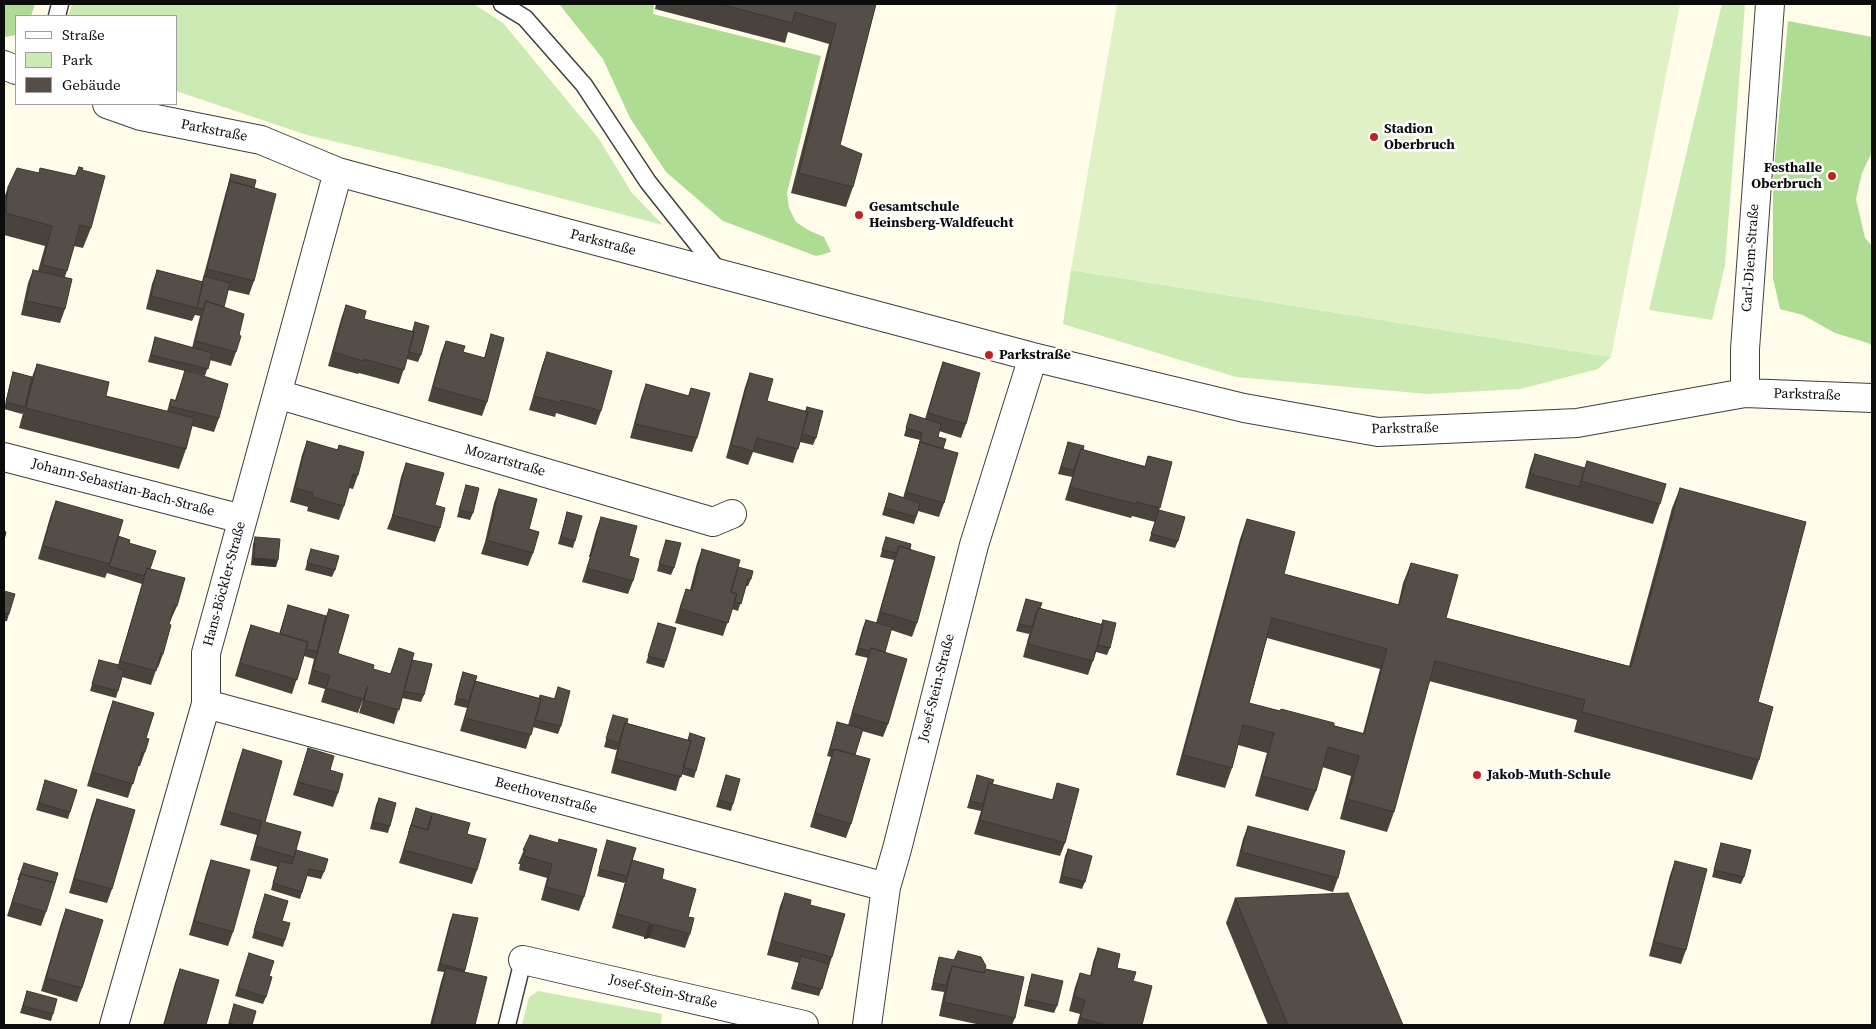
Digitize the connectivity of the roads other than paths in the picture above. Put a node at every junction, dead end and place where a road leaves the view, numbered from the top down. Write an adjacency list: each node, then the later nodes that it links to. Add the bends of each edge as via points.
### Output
1 (502, 4): 5 (lane, via 525,18 584,85 648,182)
2 (1770, 4): 7 (street, Carl-Diem-Straße, via 1745,349)
3 (111, 105): 4 (street, Parkstraße, via 141,116 261,140)
4 (338, 172): 5 (street, Parkstraße); 8 (street, Hans-Böckler-Straße)
5 (721, 274): 6 (street, Parkstraße)
6 (1033, 357): 7 (street, Parkstraße, via 1244,408 1378,432 1577,423); 14 (street, Josef-Stein-Straße, via 974,546)
7 (1745, 393): 9 (street, Parkstraße)
8 (277, 394): 11 (street, Mozartstraße, via 713,522); 12 (street, Hans-Böckler-Straße)
9 (1872, 398)
10 (4, 457): 12 (street, Johann-Sebastian-Bach-Straße)
11 (732, 514)
12 (242, 519): 13 (street, Hans-Böckler-Straße, via 206,653)
13 (206, 704): 14 (street, Beethovenstraße); 16 (street, Hans-Böckler-Straße)
14 (886, 887): 19 (street, Josef-Stein-Straße)
15 (523, 960): 17 (lane); 18 (street, Josef-Stein-Straße)
16 (114, 1025)
17 (507, 1025)
18 (804, 1025)
19 (867, 1025)

